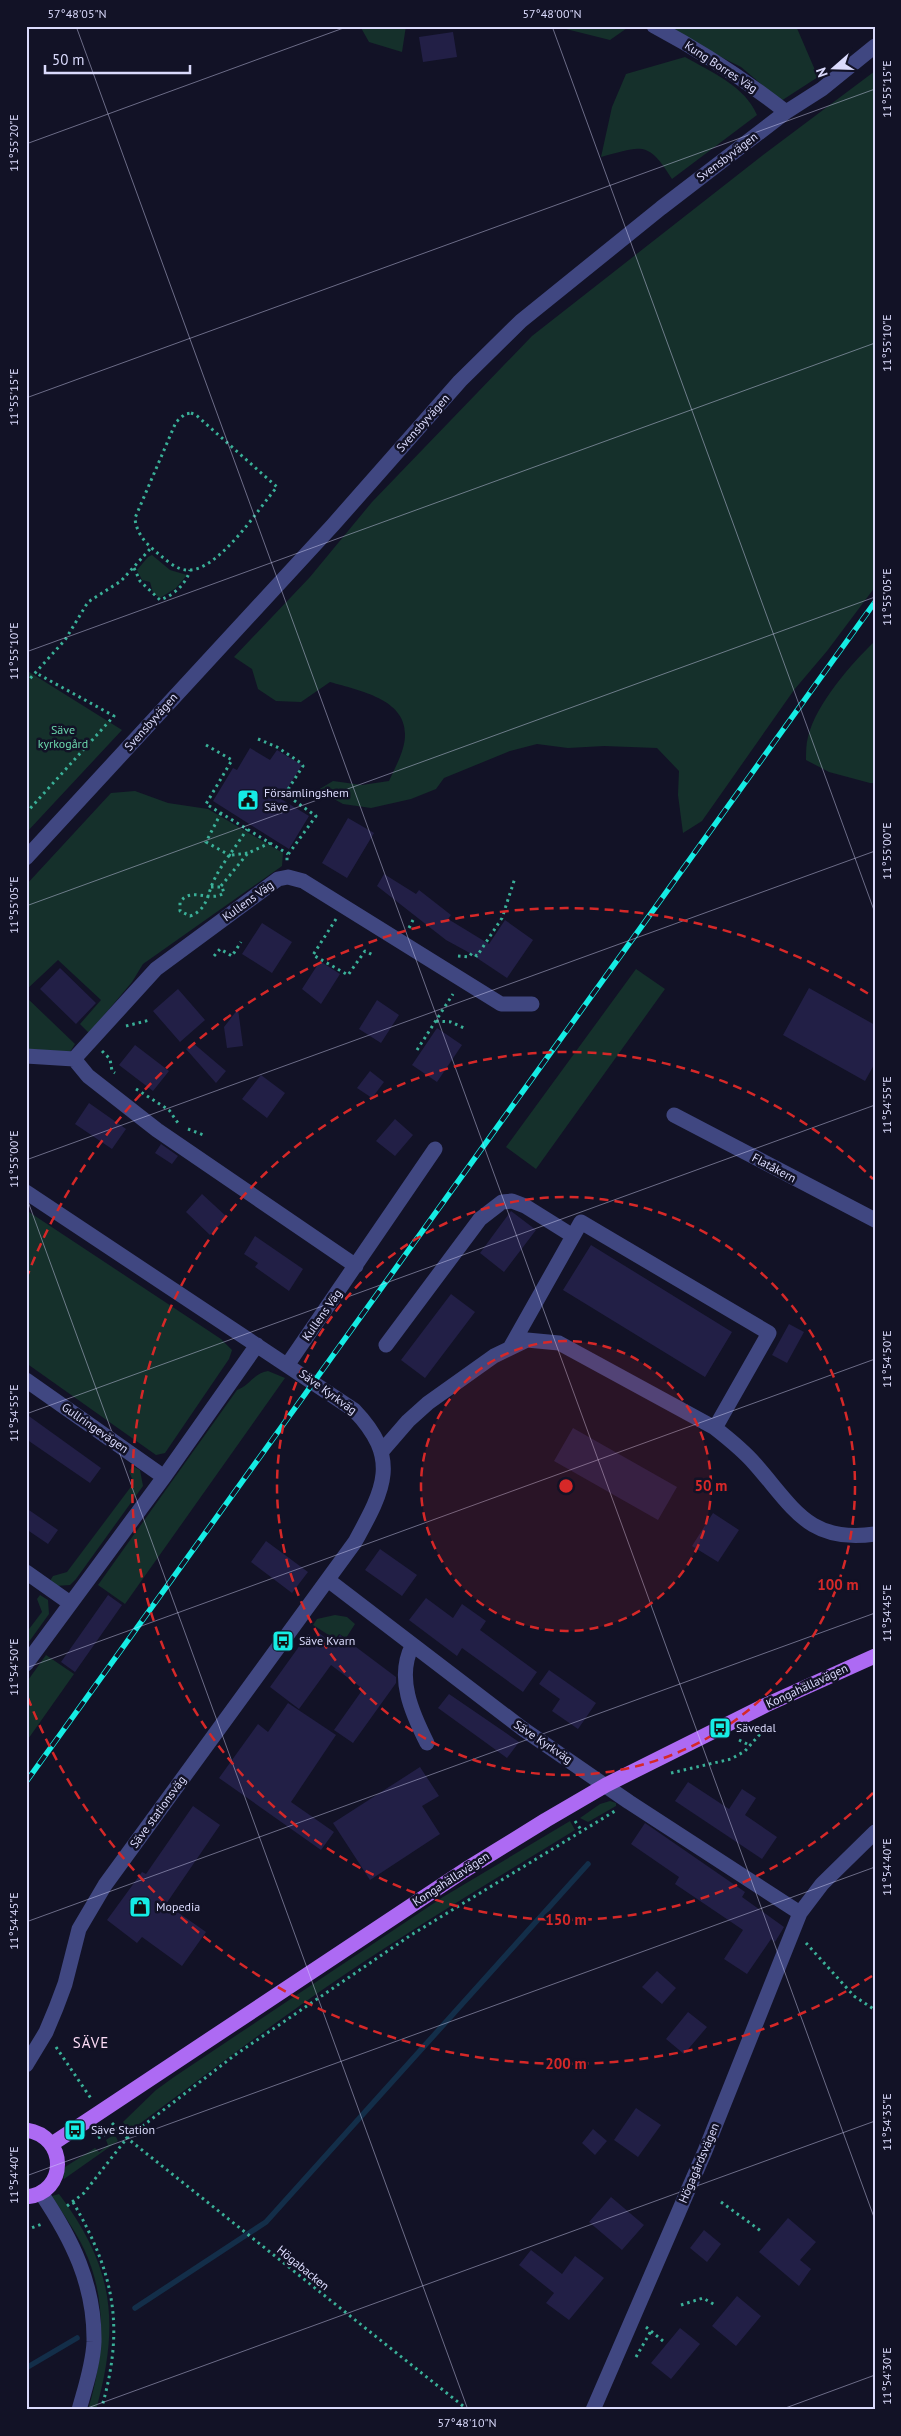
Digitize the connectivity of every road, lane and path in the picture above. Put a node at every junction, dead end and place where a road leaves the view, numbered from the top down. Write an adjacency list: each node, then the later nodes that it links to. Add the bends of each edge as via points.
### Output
1 (654, 26): 3 (street, Kung Borres Väg, via 752,85)
2 (875, 46): 3 (street, Svensbyvägen, via 822,89)
3 (786, 112): 18 (street, Svensbyvägen, via 568,281 489,352)
4 (150, 548): 5 (path); 6 (path, via 179,568); 6 (path, via 135,526 135,518 176,422 185,414 196,415 277,486 223,552 207,566)
5 (134, 568): 6 (path, via 140,581 160,600 178,589 188,578); 7 (path, via 88,602 66,640)
6 (190, 570)
7 (36, 673): 8 (path); 11 (path, via 114,716)
8 (26, 683)
9 (258, 739): 16 (path, via 277,747 303,765 284,794 316,816)
10 (206, 744): 12 (path, via 232,760 206,804)
11 (26, 813)
12 (222, 813): 13 (path); 17 (path, via 206,842)
13 (246, 828): 14 (path); 17 (path)
14 (270, 843): 15 (path); 16 (path)
15 (248, 853): 17 (path); 21 (path)
16 (288, 854): 19 (path)
17 (231, 855): 22 (path)
18 (26, 858)
19 (288, 877): 24 (street, Kullens Väg, via 302,881); 33 (street, Kullens Väg, via 271,884 156,969)
20 (515, 878): 28 (path, via 502,918 477,956)
21 (221, 886): 22 (path); 23 (path, via 222,894)
22 (211, 887): 23 (path)
23 (209, 896): 23 (path, via 194,915 187,916 180,911 184,897)
24 (345, 906): 26 (path, via 313,955 348,975 365,951); 29 (street, Kullens Väg)
25 (241, 942): 27 (path, via 232,956 220,948)
26 (374, 955)
27 (214, 956)
28 (458, 956)
29 (463, 979): 30 (street, Kullens Väg, via 501,1004); 31 (path)
30 (532, 1004)
31 (436, 1021): 32 (path, via 451,1022); 34 (path)
32 (464, 1028)
33 (92, 1040): 36 (street, Kullens Väg); 37 (path, via 110,1059 112,1071)
34 (417, 1050)
35 (26, 1056): 36 (street)
36 (74, 1059): 45 (street, via 88,1076 158,1130)
37 (119, 1076)
38 (133, 1087): 40 (path, via 170,1110 179,1124)
39 (674, 1115): 43 (street, Flatåkern)
40 (206, 1136)
41 (435, 1148): 45 (street, Kullens Väg)
42 (26, 1192): 46 (street, Säve Kyrkväg)
43 (875, 1220)
44 (573, 1236): 47 (street, via 525,1206 512,1201 502,1202 480,1219); 48 (street); 51 (street, via 581,1222 768,1333)
45 (356, 1266): 49 (street, Kullens Väg)
46 (257, 1345): 49 (street, Säve Kyrkväg); 53 (street)
47 (386, 1345)
48 (510, 1348): 51 (street, via 527,1340 559,1343); 52 (street, via 428,1403)
49 (288, 1364): 52 (street, Säve Kyrkväg, via 354,1410 370,1428)
50 (26, 1380): 53 (street, Gullringevägen)
51 (715, 1428): 54 (street, via 754,1462 799,1514 815,1526 834,1535 848,1537)
52 (382, 1451): 56 (street, Säve Kyrkväg, via 382,1475 374,1507 355,1542)
53 (164, 1477): 57 (street)
54 (875, 1534)
55 (26, 1572): 57 (street)
56 (328, 1580): 58 (street, Säve Kyrkväg); 72 (street, Säve stationsväg, via 105,1885 79,1929 65,1984)
57 (70, 1602): 60 (street)
58 (412, 1646): 63 (street, via 406,1658 406,1687 413,1715); 66 (street, Säve Kyrkväg, via 523,1730)
59 (875, 1656): 66 (main road, Kongahällavägen, via 774,1701)
60 (26, 1664)
61 (776, 1718): 64 (path)
62 (739, 1740): 64 (path)
63 (427, 1743)
64 (749, 1745): 65 (path, via 731,1760)
65 (669, 1774)
66 (606, 1786): 67 (street); 74 (main road, Kongahällavägen, via 465,1870)
67 (629, 1802): 69 (street); 78 (path, via 374,1959 235,2055)
68 (875, 1832): 69 (street, Högagårdsvägen, via 822,1884)
69 (800, 1913): 70 (street, Högagårdsvägen)
70 (793, 1935): 71 (path, via 806,1942 854,1996); 91 (street, Högagårdsvägen, via 705,2151)
71 (875, 2010)
72 (46, 2032): 73 (street, Säve stationsväg); 74 (path, Högabacken, via 86,2094)
73 (26, 2065)
74 (102, 2112): 75 (path, Högabacken); 79 (main road, Kongahällavägen)
75 (117, 2129): 77 (path); 78 (path, Högabacken)
76 (26, 2130): 79 (main road, via 41,2134)
77 (98, 2138)
78 (127, 2138): 82 (path, via 84,2192); 90 (path, Högabacken)
79 (52, 2144): 80 (main road, via 58,2168 54,2180)
80 (34, 2195): 82 (street)
81 (721, 2202): 84 (path)
82 (56, 2214): 83 (path); 89 (street, via 86,2278 92,2312 94,2344)
83 (26, 2230)
84 (761, 2231)
85 (681, 2305): 86 (path, via 703,2298)
86 (715, 2305)
87 (651, 2331): 88 (path)
88 (634, 2360)
89 (79, 2410)
90 (468, 2410)
91 (593, 2410)

